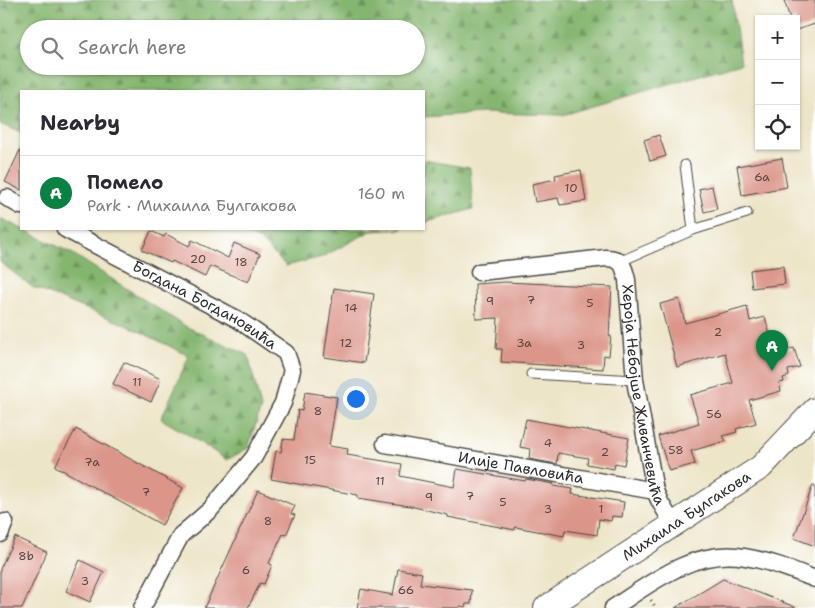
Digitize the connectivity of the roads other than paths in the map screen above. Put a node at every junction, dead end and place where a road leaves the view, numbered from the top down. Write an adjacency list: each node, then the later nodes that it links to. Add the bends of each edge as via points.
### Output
1 (685, 165): 4 (lane)
2 (748, 212): 4 (lane, Хероја Небојше Живанчевића)
3 (67, 230): 14 (street, Богдана Богдановића, via 237,319 286,353 292,370 283,403 254,457 211,509 181,534)
4 (693, 230): 5 (lane, Хероја Небојше Живанчевића)
5 (621, 261): 6 (street, Хероја Небојше Живанчевића, via 606,258); 8 (street, Хероја Небојше Живанчевића, via 627,280)
6 (479, 272)
7 (530, 374): 8 (lane)
8 (635, 380): 11 (street, Хероја Небојше Живанчевића)
9 (815, 410): 12 (street, Михаила Булгакова, via 761,467)
10 (385, 444): 11 (street, Илије Павловића)
11 (655, 491): 12 (street, Хероја Небојше Живанчевића)
12 (673, 524): 15 (street, Михаила Булгакова)
13 (815, 579): 16 (street, via 745,557 713,556 700,558 672,571)
14 (142, 608)
15 (546, 608)
16 (613, 608)

